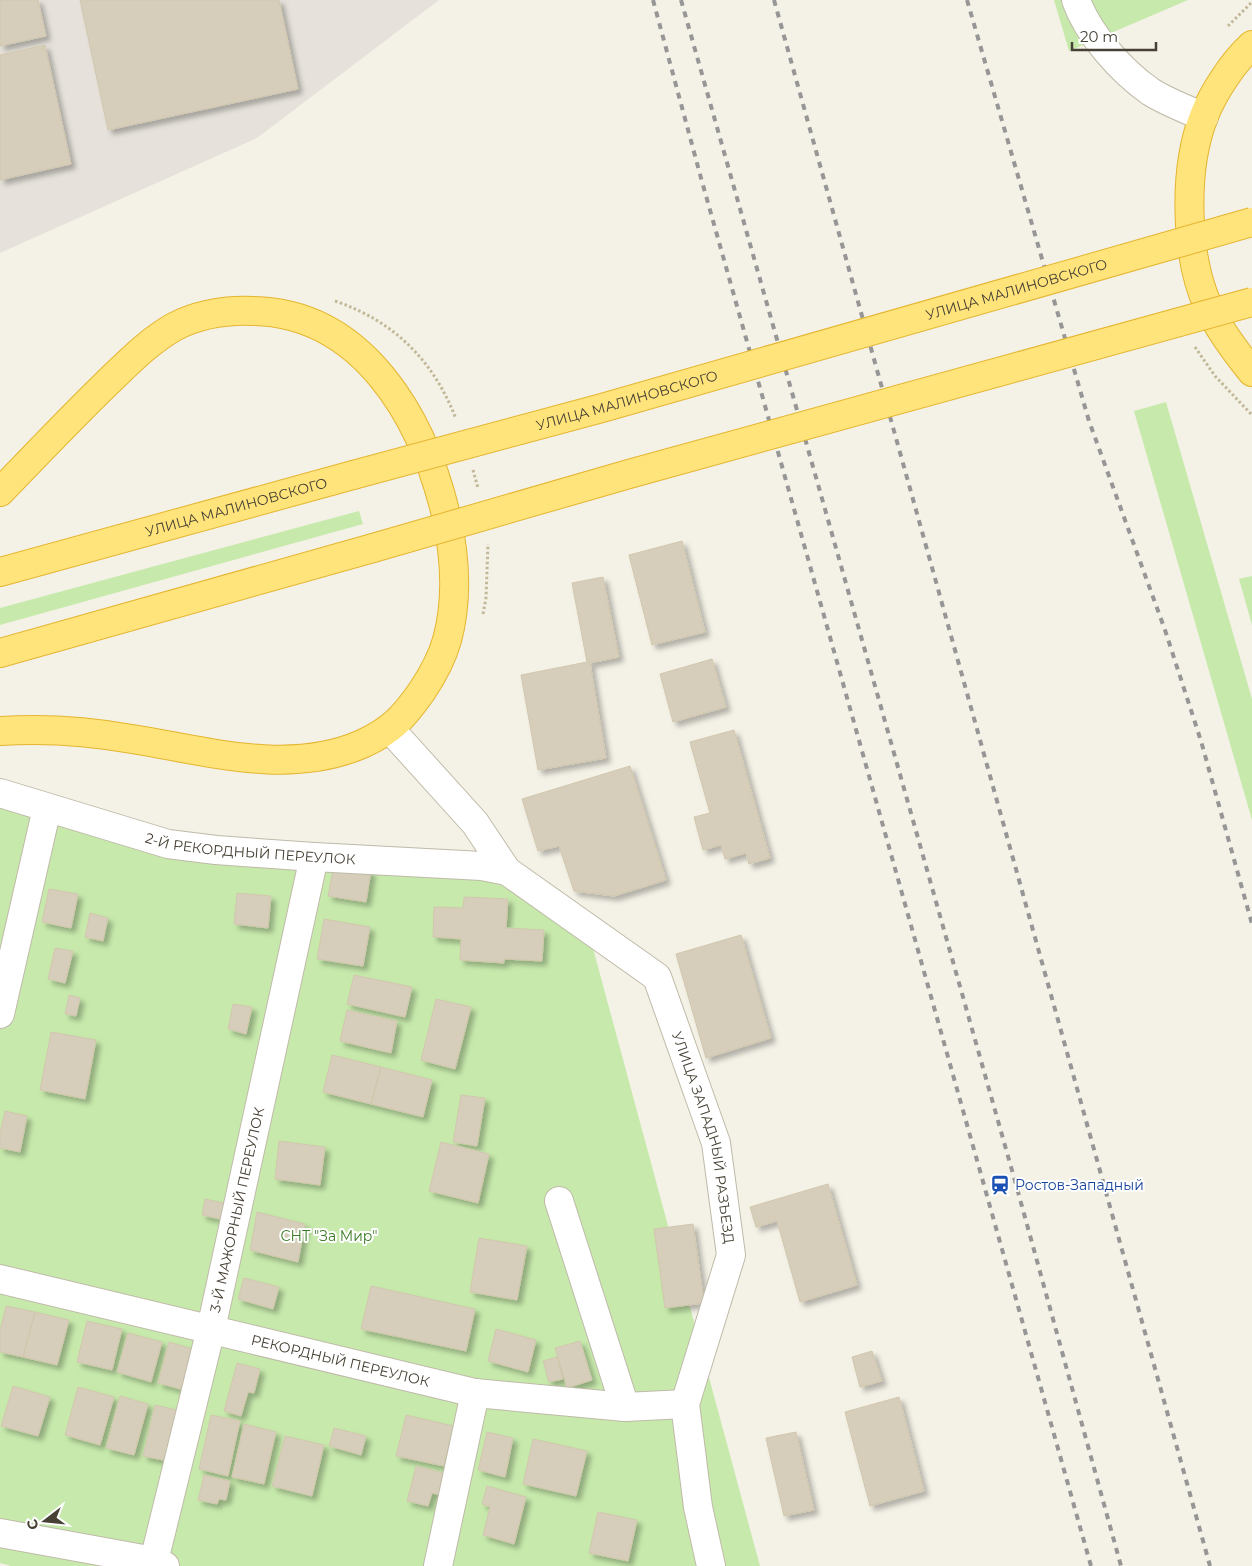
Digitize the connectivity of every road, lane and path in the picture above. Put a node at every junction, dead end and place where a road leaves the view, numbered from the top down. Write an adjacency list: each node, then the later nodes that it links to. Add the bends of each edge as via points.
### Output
1 (1078, 6): 3 (street, via 1108,52 1127,73 1152,92)
2 (1252, 44): 3 (highway, via 1221,84)
3 (1204, 117): 7 (highway, via 1194,156 1191,188 1190,229 1194,268 1208,306 1227,340)
4 (1252, 222): 13 (highway, УЛИЦА МАЛИНОВСКОГО, bridge, via 602,408)
5 (330, 299): 8 (path, via 390,328 408,343 428,365 447,396)
6 (1252, 302): 15 (highway, bridge)
7 (1252, 372)
8 (456, 420)
9 (471, 462): 10 (path)
10 (478, 489)
11 (0, 492): 16 (highway, via 144,347 174,327 200,316 232,310 270,311 306,320 340,338 381,376 407,411 422,440 440,491 450,535 453,611 447,642 412,706)
12 (488, 542): 14 (path, via 486,598)
13 (0, 572)
14 (482, 615)
15 (0, 653)
16 (390, 729): 17 (highway, via 360,745 324,756 287,761 243,758 76,731); 21 (street, via 475,823)
17 (0, 731)
18 (0, 793): 19 (street, 2-Й РЕКОРДНЫЙ ПЕРЕУЛОК)
19 (47, 808): 20 (street, 2-Й РЕКОРДНЫЙ ПЕРЕУЛОК, via 168,844); 22 (street)
20 (314, 857): 21 (street, 2-Й РЕКОРДНЫЙ ПЕРЕУЛОК, via 482,866); 25 (street, 3-Й МАЖОРНЫЙ ПЕРЕУЛОК)
21 (507, 872): 27 (street, УЛИЦА ЗАПАДНЫЙ РАЗЪЕЗД, via 657,978 716,1143 731,1255)
22 (0, 1014)
23 (559, 1201): 28 (street)
24 (0, 1279): 25 (street, РЕКОРДНЫЙ ПЕРЕУЛОК)
25 (211, 1329): 26 (street, РЕКОРДНЫЙ ПЕРЕУЛОК); 30 (street, 3-Й МАЖОРНЫЙ ПЕРЕУЛОК)
26 (475, 1393): 28 (street, РЕКОРДНЫЙ ПЕРЕУЛОК); 31 (street)
27 (685, 1404): 28 (street, РЕКОРДНЫЙ ПЕРЕУЛОК); 32 (street, УЛИЦА ЗАПАДНЫЙ РАЗЪЕЗД, via 698,1507)
28 (624, 1407)
29 (0, 1533): 30 (street)
30 (159, 1563)
31 (438, 1566)
32 (711, 1566)

